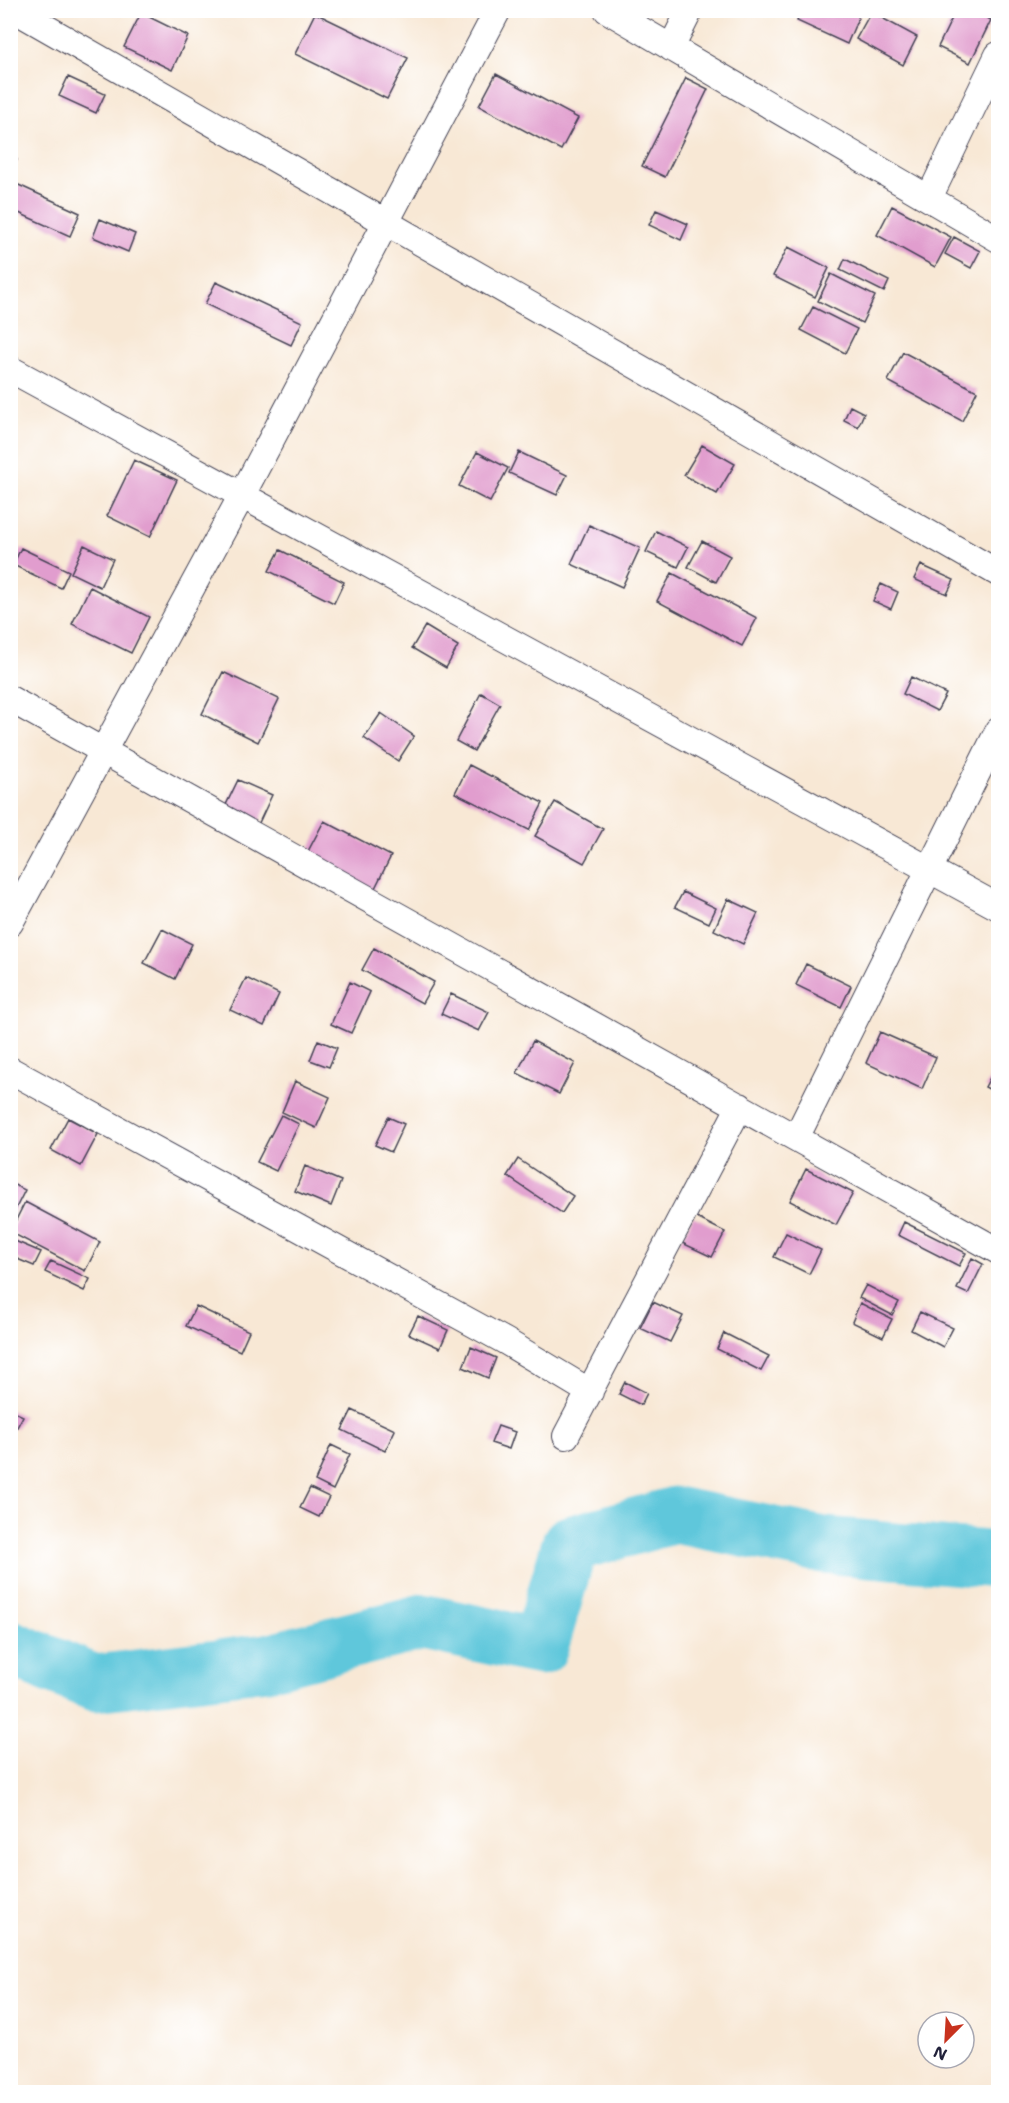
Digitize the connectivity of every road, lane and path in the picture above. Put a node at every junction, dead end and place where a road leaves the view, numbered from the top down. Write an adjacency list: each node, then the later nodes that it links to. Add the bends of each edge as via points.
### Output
1 (15, 10): 8 (street)
2 (498, 10): 8 (street)
3 (607, 10): 5 (street)
4 (690, 10): 5 (street)
5 (671, 48): 7 (street)
6 (999, 55): 7 (street)
7 (929, 198): 9 (street)
8 (386, 223): 11 (street); 12 (street)
9 (999, 239)
10 (10, 369): 11 (street)
11 (242, 495): 15 (street); 16 (street)
12 (999, 573)
13 (10, 699): 15 (street)
14 (999, 731): 16 (street)
15 (104, 751): 18 (street); 20 (street)
16 (929, 869): 17 (street); 21 (street)
17 (999, 907)
18 (10, 923)
19 (10, 1070): 23 (street, via 505,1341)
20 (740, 1106): 21 (street); 23 (street)
21 (796, 1138): 22 (street)
22 (999, 1251)
23 (590, 1392): 24 (street)
24 (566, 1436)

